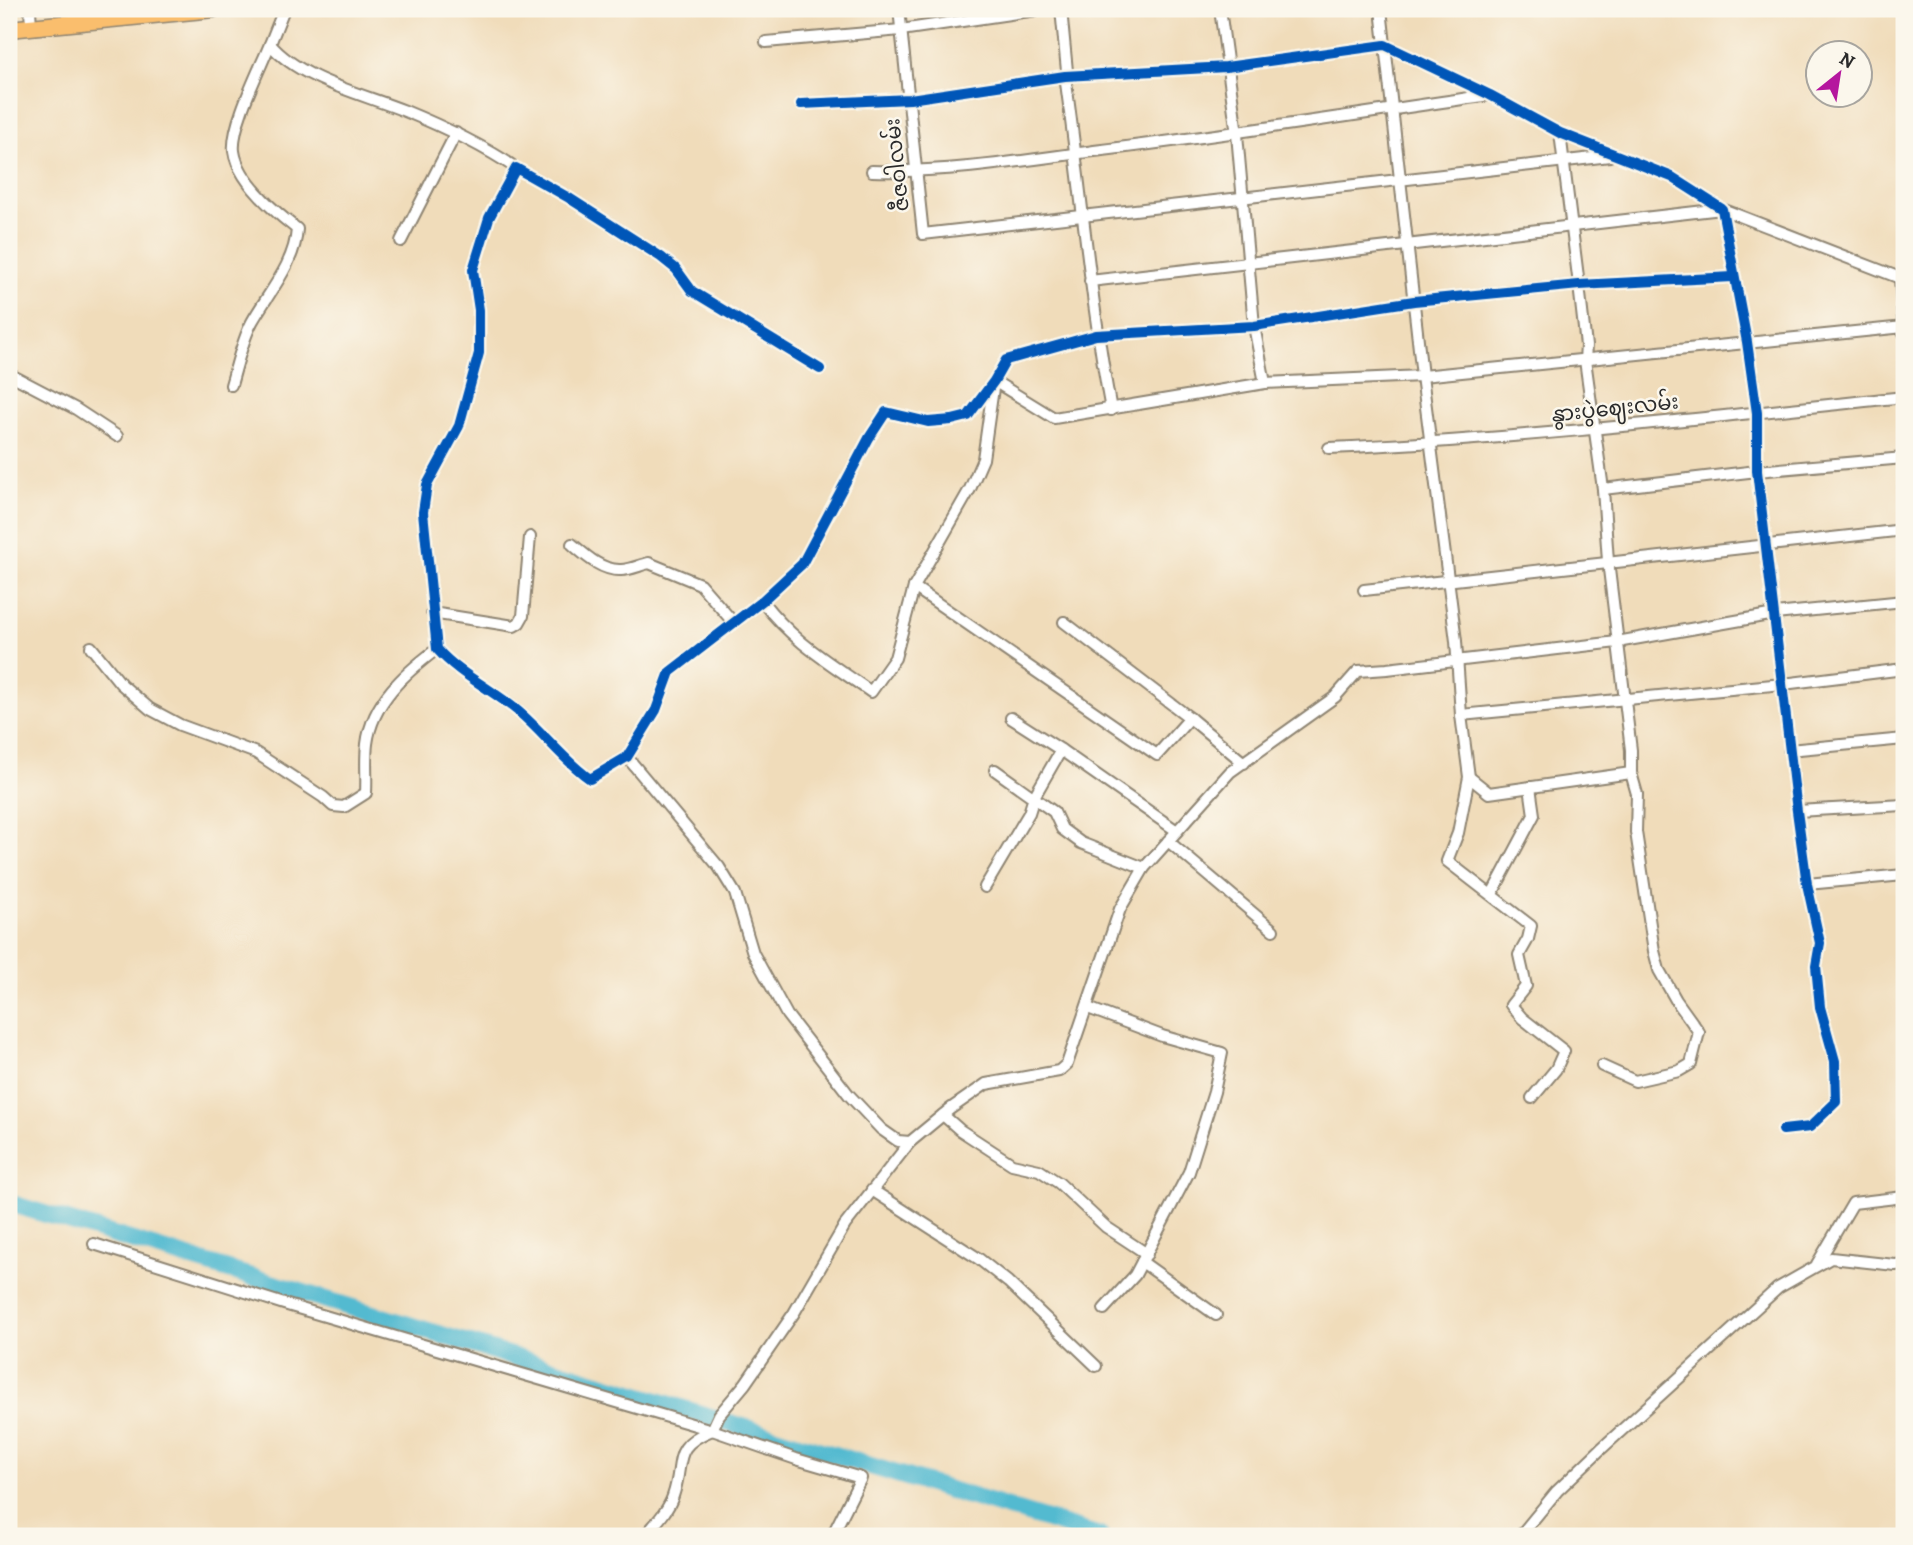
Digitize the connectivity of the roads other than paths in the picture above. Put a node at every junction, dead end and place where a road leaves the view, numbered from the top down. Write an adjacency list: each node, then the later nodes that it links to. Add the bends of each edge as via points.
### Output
1 (30, 9): 10 (street)
2 (214, 9): 9 (highway)
3 (284, 9): 14 (street)
4 (899, 9): 12 (street, ဇီဇဝါလမ်း)
5 (1044, 9): 12 (street)
6 (1061, 9): 17 (street)
7 (1220, 9): 16 (street)
8 (1381, 9): 15 (street)
9 (132, 13): 10 (highway)
10 (31, 27): 11 (highway)
11 (9, 30)
12 (901, 30): 13 (street); 19 (street, ဇီဇဝါလမ်း)
13 (766, 42)
14 (271, 44): 22 (street, via 305,71); 54 (street, via 235,132 234,149 247,180 298,229 297,240 251,324)
15 (1385, 45): 16 (street); 18 (street); 21 (street)
16 (1226, 67): 17 (street); 24 (street)
17 (1065, 76): 19 (street); 25 (street)
18 (1490, 95): 21 (street); 23 (street)
19 (910, 99): 20 (street); 30 (street, ဇီဇဝါလမ်း)
20 (801, 104)
21 (1393, 109): 24 (street); 31 (street)
22 (456, 133): 28 (street); 36 (street)
23 (1560, 133): 26 (street); 27 (street)
24 (1237, 134): 25 (street); 32 (street)
25 (1076, 154): 30 (street); 34 (street)
26 (1612, 155): 27 (street); 33 (street, via 1672,177)
27 (1563, 160): 31 (street); 35 (street)
28 (516, 168): 49 (street, via 662,257 692,291); 75 (street, via 489,218 473,270 480,353 459,426 428,485 424,512)
29 (872, 171): 30 (street)
30 (918, 172): 34 (street, ဇီဇဝါလမ်း, via 923,234)
31 (1401, 179): 32 (street); 37 (street)
32 (1242, 197): 34 (street); 38 (street)
33 (1722, 209): 35 (street); 39 (street); 44 (street, via 1900,278)
34 (1082, 216): 40 (street)
35 (1571, 226): 37 (street); 41 (street)
36 (401, 241)
37 (1408, 245): 38 (street); 42 (street)
38 (1247, 263): 40 (street); 43 (street)
39 (1733, 276): 41 (street); 47 (street)
40 (1090, 281): 46 (street)
41 (1579, 285): 42 (street); 48 (street)
42 (1415, 300): 43 (street); 51 (street)
43 (1254, 326): 46 (street); 53 (street)
44 (1904, 327): 45 (street); 47 (street)
45 (1904, 332)
46 (1096, 335): 52 (street, via 1006,360); 56 (street)
47 (1747, 342): 48 (street); 57 (street)
48 (1585, 360): 51 (street); 58 (street)
49 (820, 369)
50 (9, 374): 59 (street)
51 (1422, 376): 53 (street); 60 (street)
52 (994, 381): 56 (street, via 1054,418); 71 (street, via 983,459); 73 (street, via 968,416 928,422 886,412 802,564)
53 (1265, 383): 56 (street)
54 (231, 385)
55 (1904, 397): 57 (street, နွားပွဲဈေးလမ်း)
56 (1111, 410)
57 (1757, 412): 58 (street, နွားပွဲဈေးလမ်း); 63 (street)
58 (1595, 430): 60 (street, နွားပွဲဈေးလမ်း); 64 (street)
59 (117, 436)
60 (1430, 443): 61 (street, နွားပွဲဈေးလမ်း); 70 (street)
61 (1329, 448)
62 (1904, 458): 63 (street)
63 (1757, 471): 64 (street); 68 (street)
64 (1602, 489): 69 (street)
65 (1904, 530): 68 (street)
66 (530, 537): 75 (street, via 519,624)
67 (572, 544): 77 (street, via 593,562 612,569 649,563 700,584)
68 (1765, 544): 69 (street); 76 (street)
69 (1608, 561): 70 (street); 79 (street)
70 (1448, 581): 72 (street); 82 (street)
71 (914, 587): 73 (street, via 895,658 871,692 806,647); 88 (street, via 1157,755)
72 (1364, 590)
73 (762, 601): 77 (street)
74 (1904, 601): 76 (street)
75 (432, 613): 81 (street)
76 (1775, 614): 79 (street); 84 (street)
77 (733, 622): 92 (street, via 670,672 656,709)
78 (1064, 622): 88 (street)
79 (1617, 642): 82 (street); 85 (street)
80 (91, 648): 81 (street, via 150,709 256,753 333,806 344,807 366,793 367,741 379,710 393,686)
81 (436, 649): 92 (street, via 519,712 590,779)
82 (1456, 661): 86 (street); 93 (street, via 1358,671 1335,697)
83 (1904, 669): 84 (street)
84 (1783, 684): 85 (street); 91 (street)
85 (1626, 699): 86 (street); 95 (street)
86 (1461, 715): 96 (street)
87 (1011, 718): 90 (street)
88 (1190, 718): 93 (street)
89 (1904, 739): 91 (street)
90 (1061, 750): 98 (street); 101 (street)
91 (1789, 750): 100 (street)
92 (627, 757): 114 (street, via 719,867 735,893 753,953 794,1024 881,1129)
93 (1244, 762): 101 (street)
94 (996, 771): 98 (street)
95 (1631, 773): 97 (street); 110 (street, via 1659,970 1699,1032 1691,1064 1679,1071 1635,1080)
96 (1469, 777): 97 (street, via 1489,793); 107 (street, via 1458,833 1447,861)
97 (1530, 787): 107 (street, via 1534,815)
98 (1034, 797): 103 (street, via 1081,843); 106 (street)
99 (1904, 806): 100 (street)
100 (1797, 811): 105 (street)
101 (1177, 831): 102 (street)
102 (1168, 841): 103 (street); 108 (street)
103 (1144, 868): 109 (street, via 1120,909)
104 (1904, 875): 105 (street)
105 (1807, 884): 113 (street, via 1820,943 1816,966 1820,1007 1835,1061 1836,1102 1810,1127)
106 (985, 887)
107 (1493, 894): 111 (street, via 1531,926 1519,955 1527,986 1511,1005 1564,1051 1556,1069)
108 (1273, 930)
109 (1088, 1008): 112 (street, via 1067,1064 1059,1071 986,1084); 118 (street, via 1222,1053 1189,1172)
110 (1602, 1066)
111 (1532, 1098)
112 (943, 1115): 114 (street); 118 (street, via 1012,1164 1039,1170 1059,1183)
113 (1783, 1130)
114 (910, 1142): 115 (street)
115 (872, 1190): 123 (street, via 979,1259); 124 (street)
116 (1904, 1197): 120 (street, via 1853,1203)
117 (94, 1244): 124 (street)
118 (1145, 1258): 121 (street); 122 (street)
119 (1904, 1264): 120 (street, via 1831,1258)
120 (1816, 1265): 127 (street, via 1778,1288 1683,1374 1557,1491)
121 (1104, 1308)
122 (1216, 1315)
123 (1096, 1366)
124 (712, 1430): 125 (street, via 691,1440 680,1457 672,1499); 126 (street, via 862,1478)
125 (645, 1536)
126 (832, 1536)
127 (1520, 1536)

